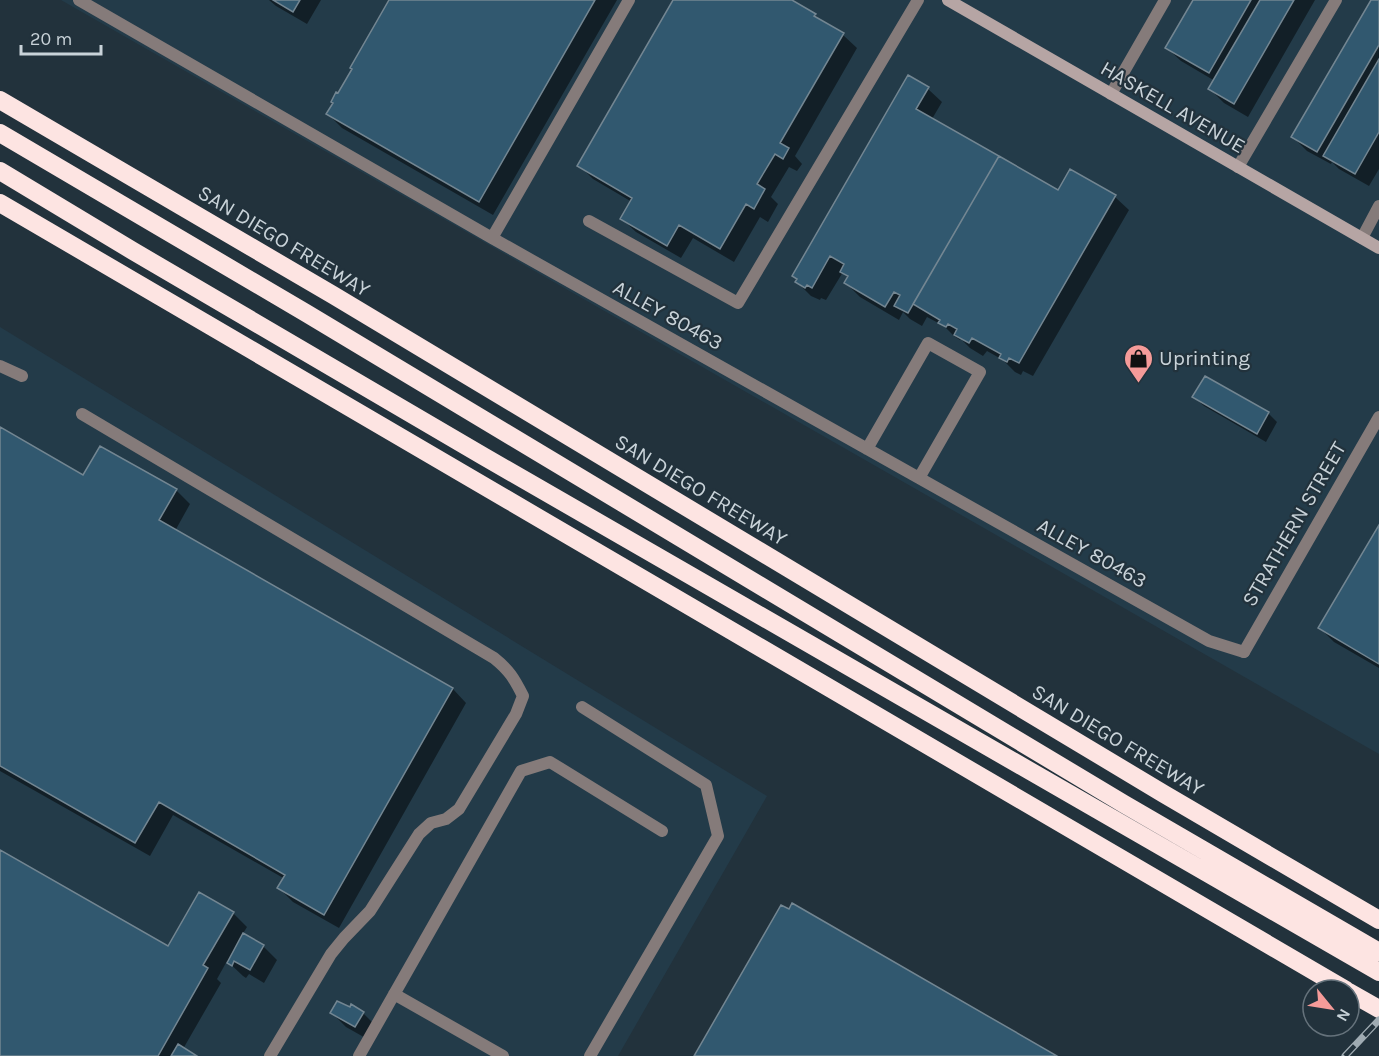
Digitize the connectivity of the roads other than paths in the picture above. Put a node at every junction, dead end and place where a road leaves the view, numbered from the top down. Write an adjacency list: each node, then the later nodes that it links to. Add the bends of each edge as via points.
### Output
1 (79, 0): 15 (street, ALLEY 80463)
2 (629, 0): 15 (street)
3 (918, 0): 14 (street, via 738,303)
4 (948, 0): 7 (street, HASKELL AVENUE)
5 (1165, 0): 7 (street)
6 (1336, 0): 10 (street)
7 (1111, 94): 10 (street, HASKELL AVENUE)
8 (0, 100): 27 (highway, SAN DIEGO FREEWAY)
9 (0, 134): 28 (highway, via 1124,804)
10 (1238, 167): 16 (street, HASKELL AVENUE)
11 (0, 171): 28 (highway, via 483,456)
12 (0, 203): 31 (highway)
13 (1379, 206): 16 (street)
14 (589, 221)
15 (492, 238): 22 (street, ALLEY 80463)
16 (1362, 238): 17 (street, HASKELL AVENUE)
17 (1379, 248)
18 (0, 366): 19 (street)
19 (22, 376)
20 (82, 414): 35 (street, via 494,658 506,667 523,696 459,808 419,834 370,912 331,954)
21 (1379, 417): 24 (street, STRATHERN STREET)
22 (867, 449): 23 (street, ALLEY 80463); 23 (street, via 928,344 980,372)
23 (919, 478): 24 (street, ALLEY 80463, via 1209,641)
24 (1244, 652)
25 (582, 707): 38 (street, via 706,785 718,836)
26 (662, 831): 32 (street, via 550,762 521,771)
27 (1375, 917)
28 (1344, 941): 29 (highway); 30 (highway)
29 (1379, 952)
30 (1379, 972)
31 (1325, 978)
32 (394, 994): 36 (street); 37 (street)
33 (1361, 999): 34 (highway)
34 (1379, 1009)
35 (270, 1056)
36 (359, 1056)
37 (503, 1056)
38 (590, 1056)

